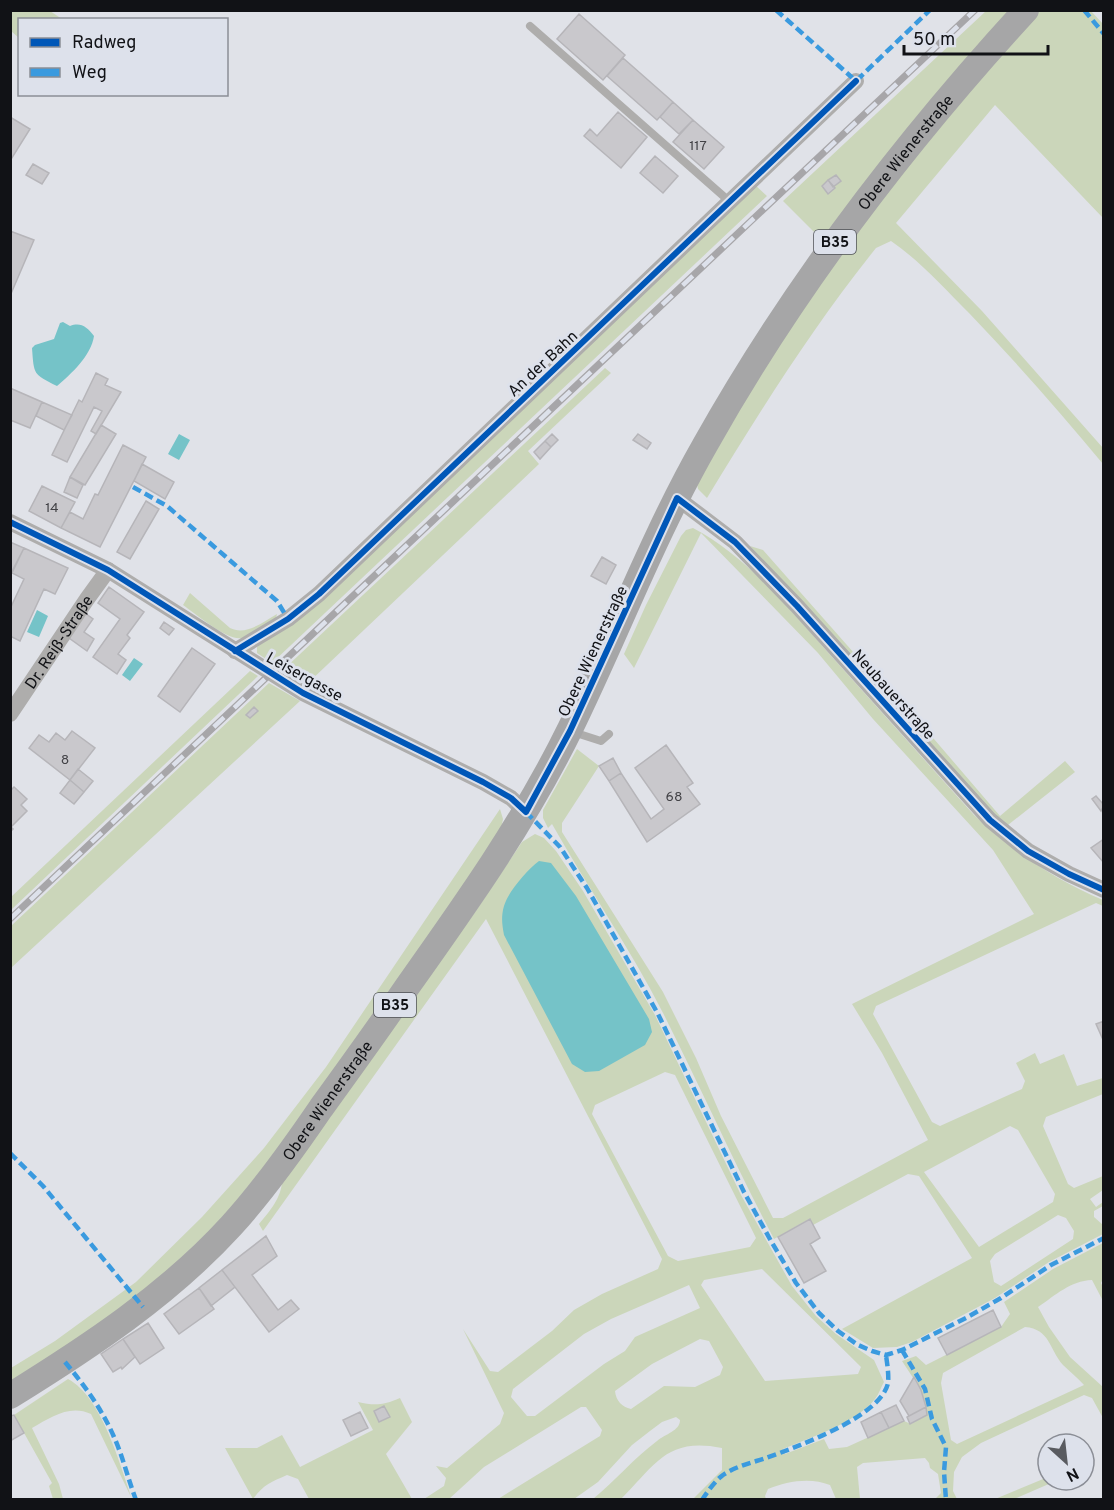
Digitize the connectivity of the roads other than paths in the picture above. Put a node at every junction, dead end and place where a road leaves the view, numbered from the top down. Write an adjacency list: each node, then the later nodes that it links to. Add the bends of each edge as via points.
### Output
1 (1026, 10): 5 (main road, Obere Wienerstraße / B35, via 934,115 832,246 743,380)
2 (530, 26): 4 (lane)
3 (856, 81): 4 (street, An der Bahn)
4 (729, 201): 8 (street, An der Bahn, via 319,594 288,619)
5 (677, 498): 10 (main road, Obere Wienerstraße / B35); 13 (street, Neubauerstraße, via 735,542 990,820 1028,850)
6 (10, 522): 7 (street, Leisergasse)
7 (108, 570): 8 (street, Leisergasse); 9 (street, Dr. Reiß-Straße)
8 (235, 651): 12 (street, Leisergasse, via 303,693 483,782)
9 (10, 714)
10 (570, 731): 11 (lane, via 601,741); 12 (main road, Obere Wienerstraße / B35)
11 (609, 734)
12 (526, 812): 14 (main road, Obere Wienerstraße / B35, via 296,1144 230,1227 143,1307)
13 (1104, 890)
14 (10, 1396)

